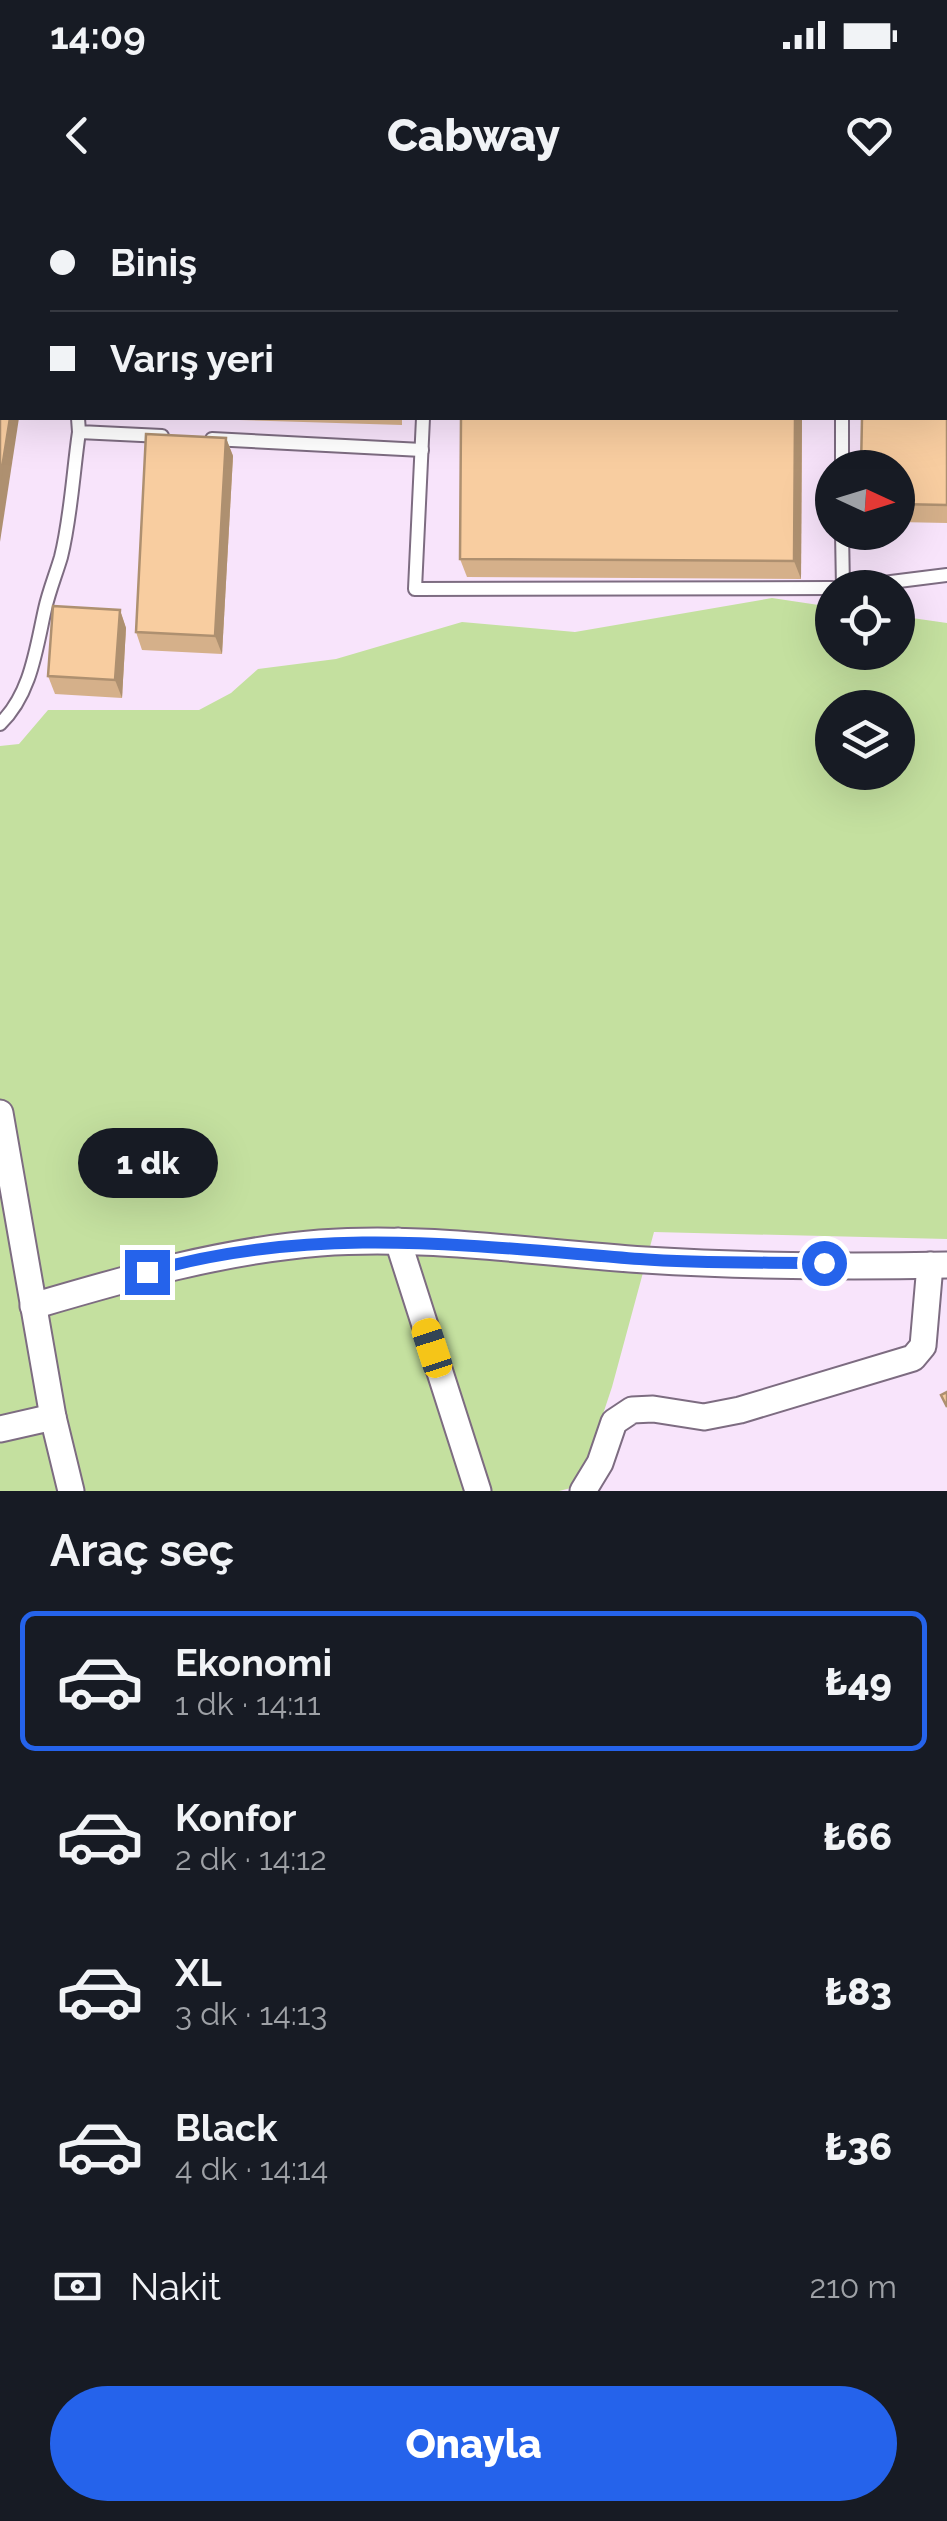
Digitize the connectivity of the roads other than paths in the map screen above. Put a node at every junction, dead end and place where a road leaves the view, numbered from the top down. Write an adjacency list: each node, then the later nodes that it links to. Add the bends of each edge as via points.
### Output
1 (423, 420): 6 (lane)
2 (842, 420): 7 (lane)
3 (79, 425): 4 (lane); 11 (lane, via 62,554 34,661 22,695)
4 (174, 437)
5 (193, 438): 6 (lane)
6 (422, 450): 10 (lane, via 415,589)
7 (842, 450)
8 (947, 575): 9 (lane)
9 (915, 579)
10 (815, 588)
11 (0, 724)
12 (0, 1113): 15 (street)
13 (398, 1241): 14 (street, via 646,1260); 15 (street, via 223,1255); 19 (street)
14 (939, 1265): 20 (street, via 918,1356 740,1410 704,1416 632,1410 614,1422)
15 (33, 1306): 16 (street)
16 (54, 1417): 17 (street); 18 (street)
17 (0, 1429)
18 (71, 1491)
19 (478, 1491)
20 (584, 1491)

